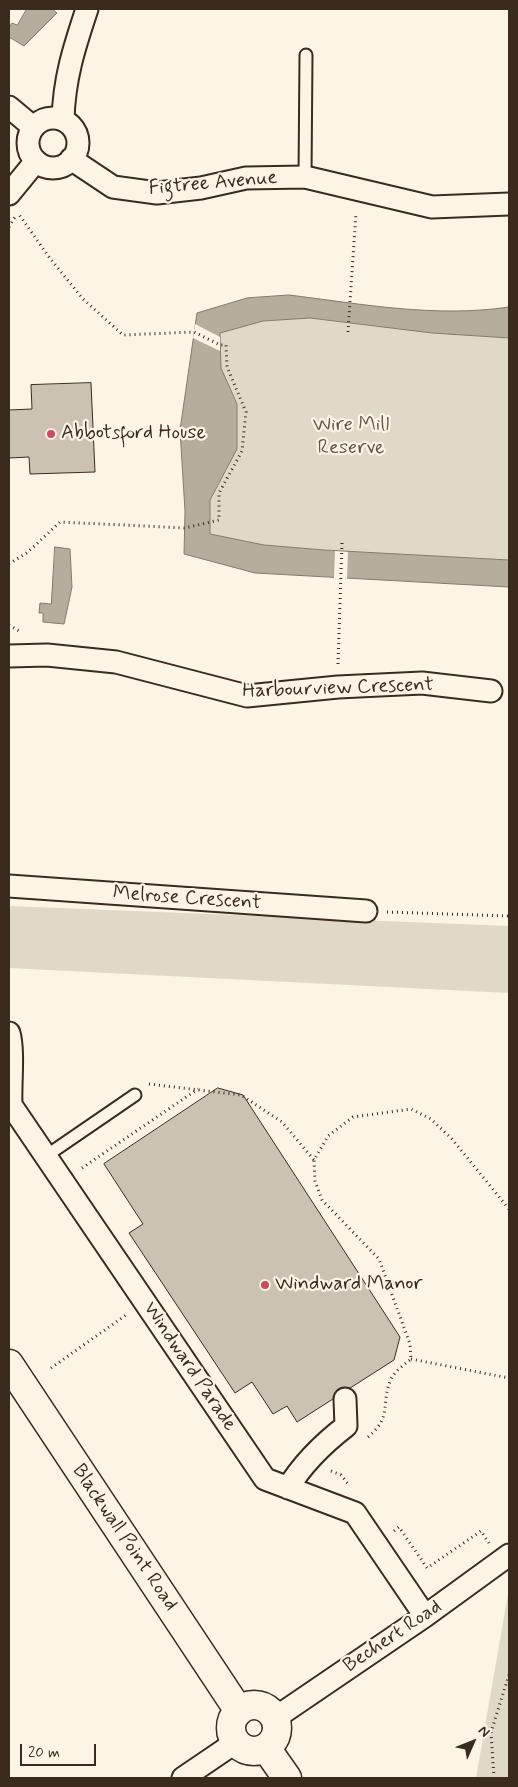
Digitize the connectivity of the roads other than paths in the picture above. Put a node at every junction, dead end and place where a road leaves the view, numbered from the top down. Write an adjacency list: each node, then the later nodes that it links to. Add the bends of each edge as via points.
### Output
1 (87, 9): 4 (street, via 69,62)
2 (306, 55): 8 (lane)
3 (9, 107): 5 (street)
4 (63, 120): 5 (street, via 44,119); 6 (street, via 77,136 76,153)
5 (33, 127): 7 (street, via 28,143 31,156)
6 (71, 160): 7 (street, via 50,168); 8 (street, Figtree Avenue, via 113,187 157,193 246,178)
7 (36, 161): 9 (street)
8 (305, 177): 10 (street, Figtree Avenue, via 432,207)
9 (13, 204)
10 (509, 204)
11 (9, 656): 12 (street, Harbourview Crescent, via 47,655 116,662 247,696 422,683)
12 (492, 690)
13 (9, 886): 14 (street, Melrose Crescent)
14 (366, 911)
15 (9, 1033): 16 (street, Windward Parade, via 12,1045)
16 (9, 1066): 18 (street, Windward Parade, via 11,1105)
17 (135, 1095): 18 (lane)
18 (46, 1156): 21 (street, Windward Parade, via 265,1479)
19 (9, 1364): 24 (street, Blackwall Point Road)
20 (345, 1399): 21 (street, via 346,1426 326,1441)
21 (288, 1488): 23 (street, Windward Parade, via 355,1513)
22 (500, 1551): 23 (street, Bechert Road)
23 (425, 1616): 25 (street, Bechert Road)
24 (239, 1711): 25 (street, via 258,1706 271,1712); 26 (street, via 231,1729)
25 (274, 1718): 27 (street, via 277,1731)
26 (236, 1742): 27 (street, via 247,1750); 28 (street)
27 (266, 1748): 29 (street)
28 (183, 1778)
29 (287, 1778)

